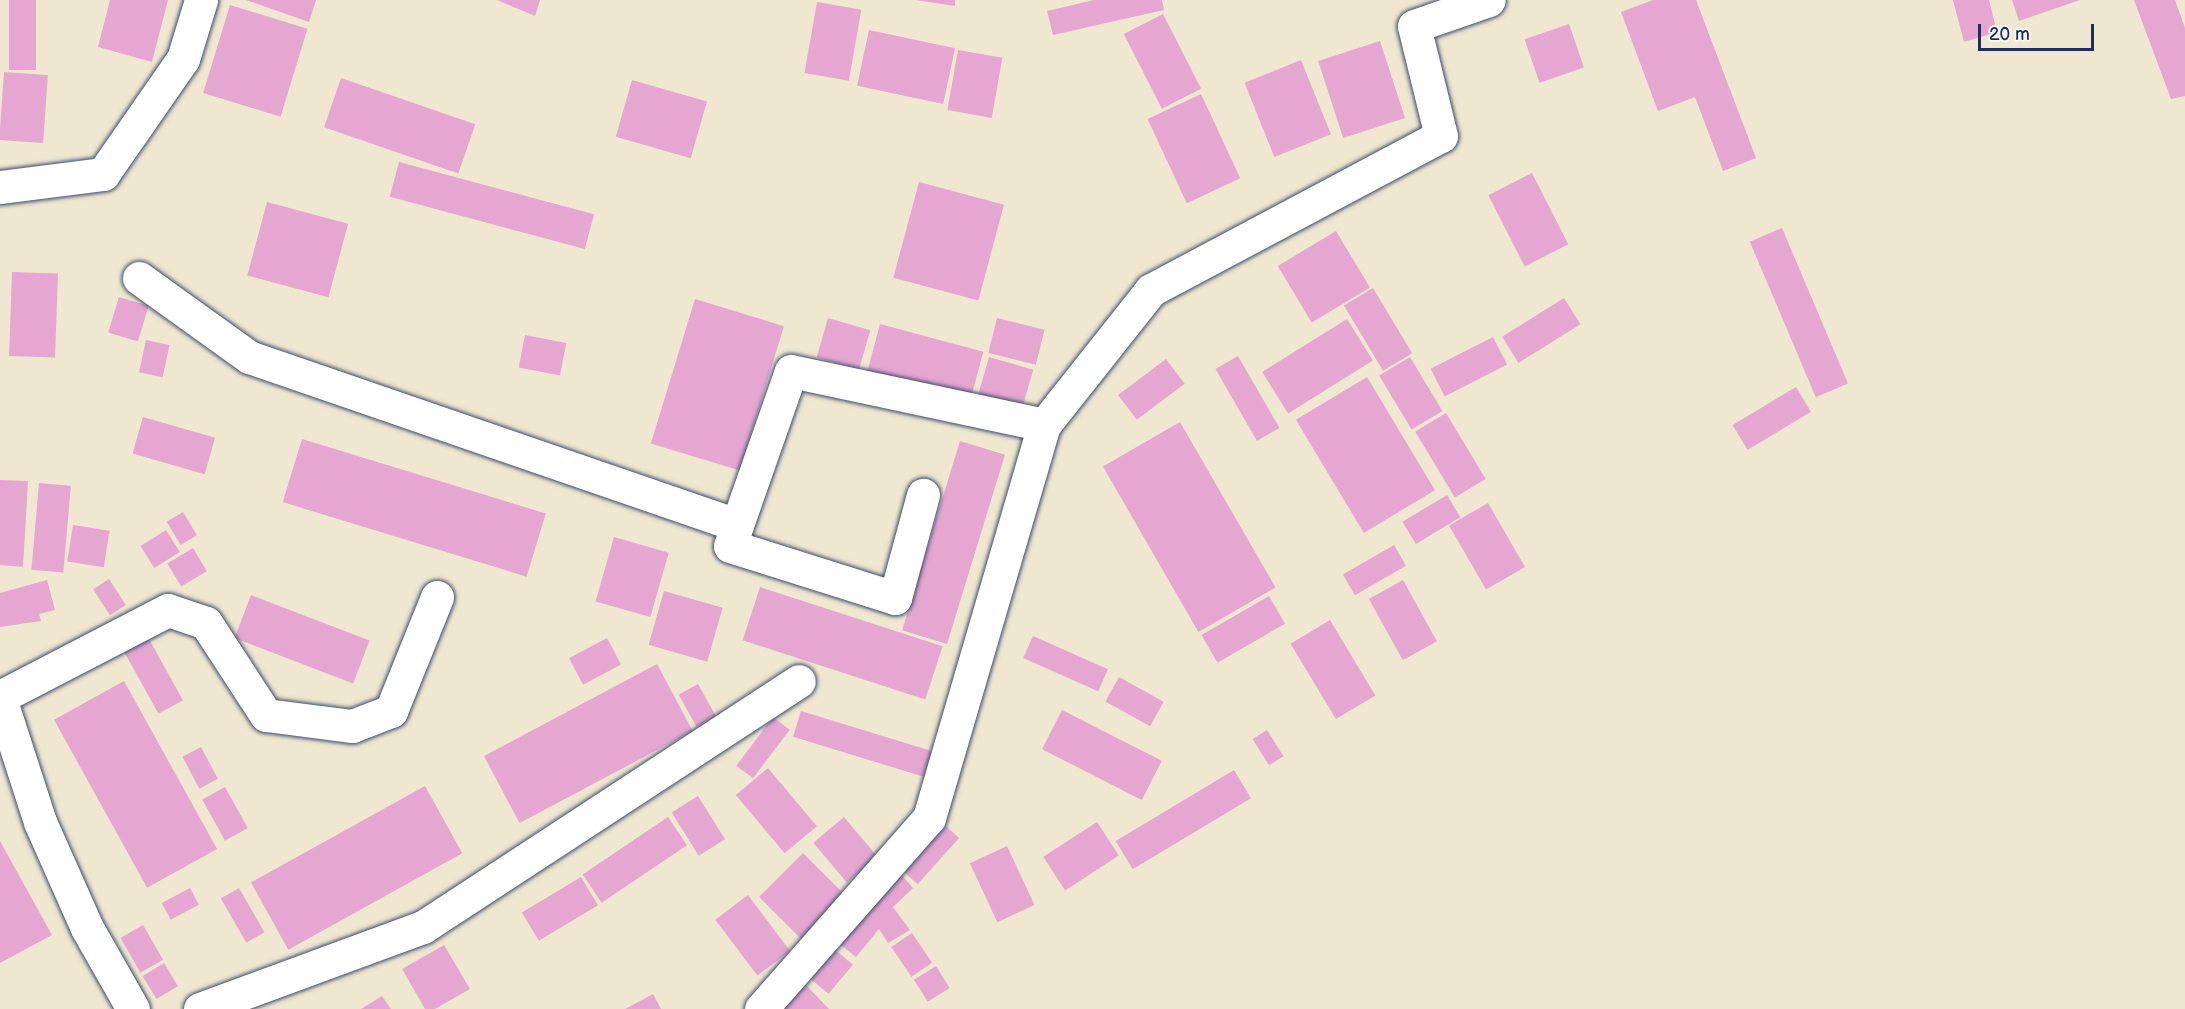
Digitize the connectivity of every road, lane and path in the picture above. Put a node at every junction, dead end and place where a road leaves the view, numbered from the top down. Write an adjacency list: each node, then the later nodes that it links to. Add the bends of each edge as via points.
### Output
1 (201, 0): 3 (street, via 183,59 103,174)
2 (1489, 0): 5 (street, via 1414,26 1441,136 1151,290)
3 (0, 187)
4 (139, 278): 7 (street, via 249,357)
5 (1044, 425): 7 (street, via 791,370); 13 (street, via 929,818)
6 (923, 495): 7 (street, via 895,598 730,546)
7 (737, 525)
8 (437, 597): 10 (street, via 391,711 352,726 266,715 206,624 168,610)
9 (799, 681): 12 (street, via 423,927)
10 (0, 698): 11 (street, via 39,822 87,928)
11 (133, 1009)
12 (200, 1009)
13 (761, 1009)

